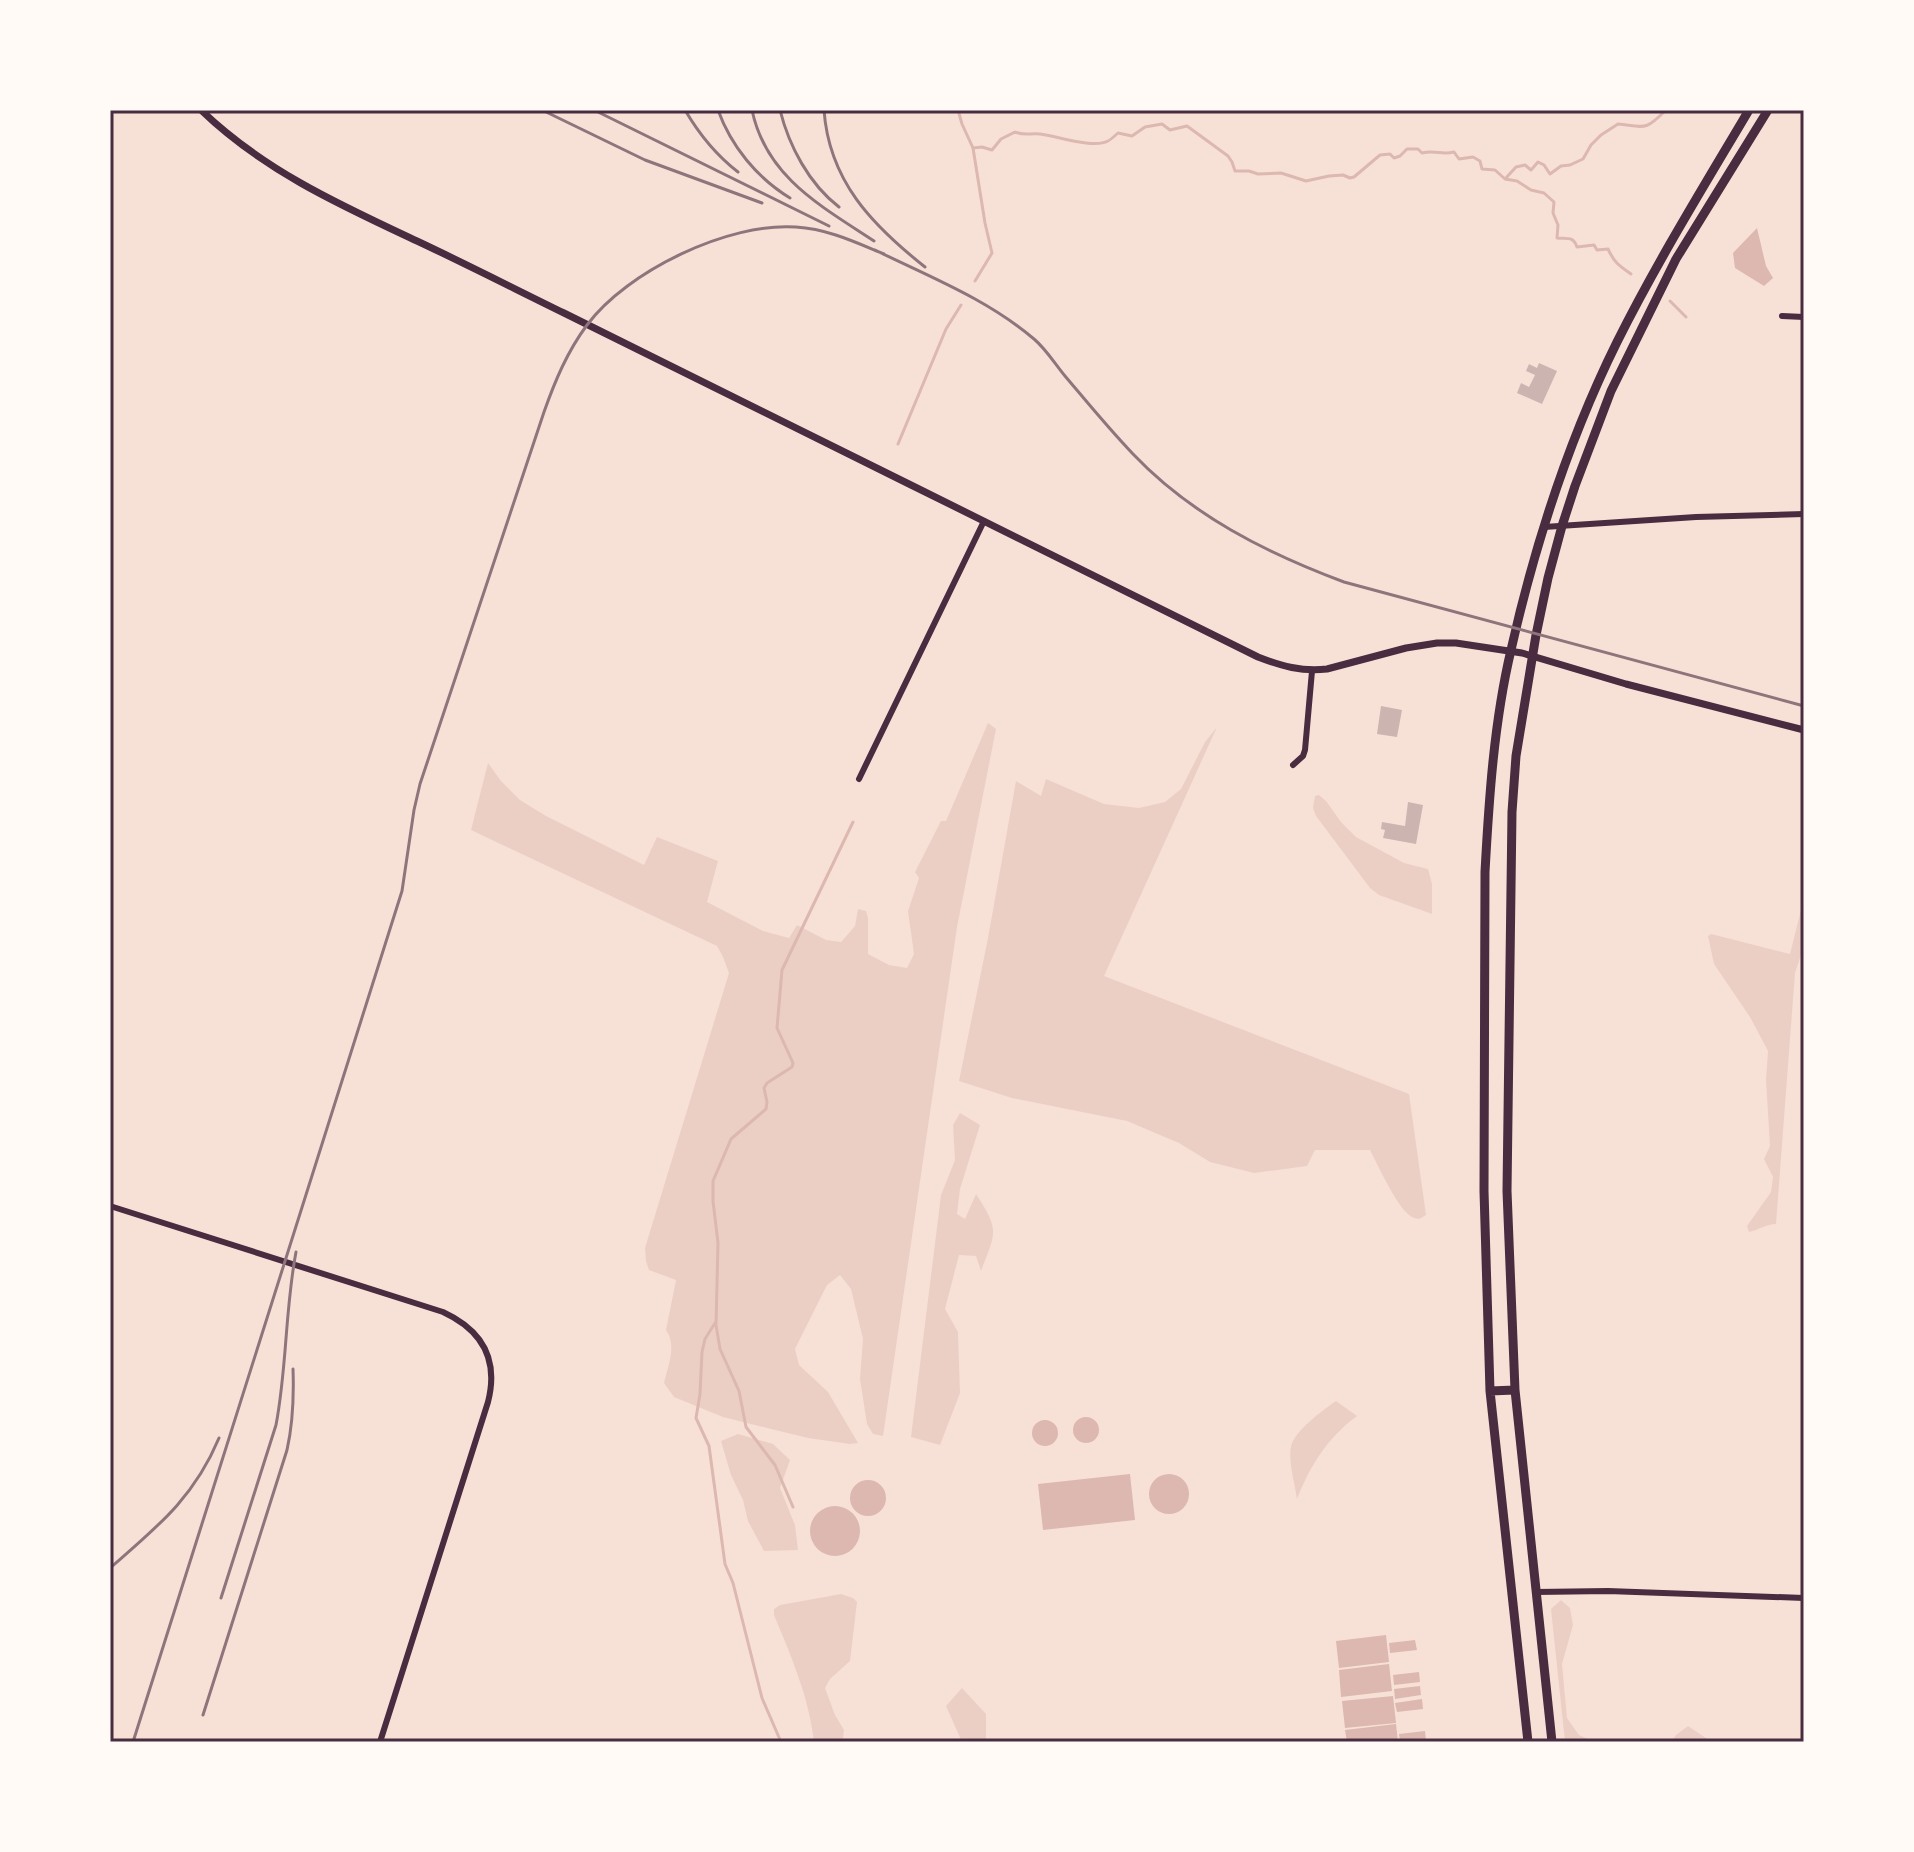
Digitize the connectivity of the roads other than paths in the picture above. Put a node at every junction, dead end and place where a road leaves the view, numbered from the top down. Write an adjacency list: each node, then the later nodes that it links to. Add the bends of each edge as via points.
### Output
1 (201, 110): 7 (street, via 262,160 343,207)
2 (1749, 110): 9 (highway, via 1616,344)
3 (1768, 110): 8 (highway, via 1656,297 1611,391)
4 (1782, 316): 5 (street)
5 (1804, 317)
6 (1804, 514): 8 (street)
7 (984, 521): 12 (street, via 1258,657); 15 (street)
8 (1562, 526): 9 (street); 11 (highway)
9 (1544, 527): 10 (highway)
10 (1510, 651): 11 (street); 12 (street, via 1437,643); 18 (highway, via 1492,771 1485,872 1484,1191)
11 (1532, 656): 13 (street); 17 (highway, via 1516,756 1511,845 1507,1191)
12 (1312, 671): 14 (street, via 1305,750)
13 (1804, 730)
14 (1293, 765)
15 (859, 779)
16 (110, 1206): 21 (street, via 443,1312 466,1324 487,1354 492,1370 488,1402)
17 (1515, 1390): 18 (highway); 19 (highway)
18 (1490, 1391): 22 (highway)
19 (1535, 1592): 20 (street); 23 (highway)
20 (1804, 1598)
21 (380, 1742)
22 (1528, 1742)
23 (1552, 1742)

